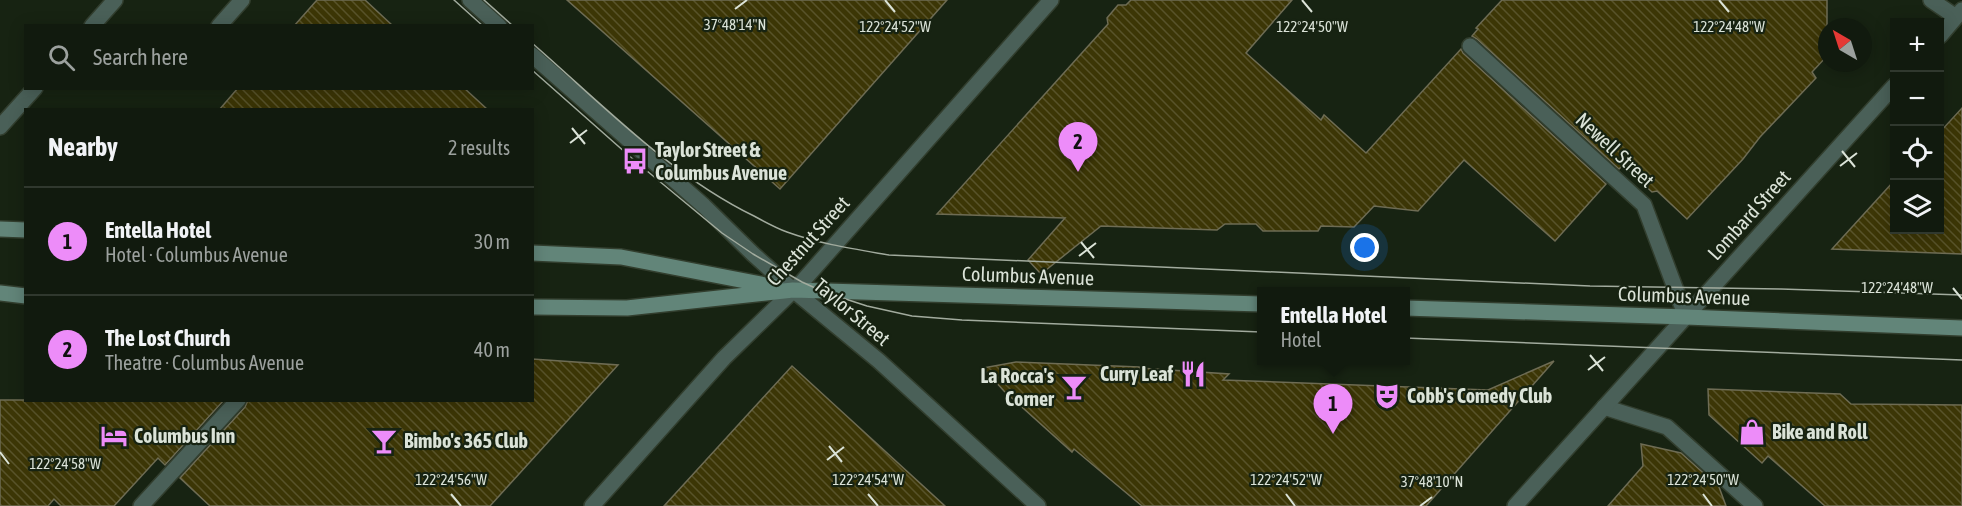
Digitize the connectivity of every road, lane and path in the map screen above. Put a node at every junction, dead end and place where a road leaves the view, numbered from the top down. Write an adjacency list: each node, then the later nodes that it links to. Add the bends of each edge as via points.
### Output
1 (115, 0): 7 (street)
2 (242, 0): 8 (street)
3 (470, 0): 9 (street)
4 (1051, 0): 19 (street, Chestnut Street)
5 (1931, 0): 6 (street)
6 (1959, 14): 10 (street)
7 (94, 24)
8 (221, 24)
9 (497, 24)
10 (1944, 31)
11 (1470, 46): 25 (street, Newell Street, via 1644,205)
12 (534, 57): 19 (street, Taylor Street)
13 (33, 90): 15 (street)
14 (1890, 90): 25 (street, Lombard Street)
15 (0, 127)
16 (0, 229): 17 (main road)
17 (24, 230)
18 (534, 254): 19 (main road, Columbus Avenue, via 621,257)
19 (793, 290): 22 (main road, Columbus Avenue); 23 (main road, Columbus Avenue, via 627,308); 30 (street, Chestnut Street, via 724,358); 31 (street, Taylor Street, via 879,361)
20 (0, 293): 21 (main road)
21 (24, 296)
22 (1257, 304)
23 (534, 307)
24 (1410, 308): 25 (main road, Columbus Avenue)
25 (1686, 316): 26 (main road, Columbus Avenue); 28 (street, Lombard Street)
26 (1962, 328)
27 (236, 402): 29 (street)
28 (1604, 406): 32 (street, Lombard Street); 33 (street, via 1667,427)
29 (141, 506)
30 (592, 506)
31 (1038, 506)
32 (1515, 506)
33 (1755, 506)

